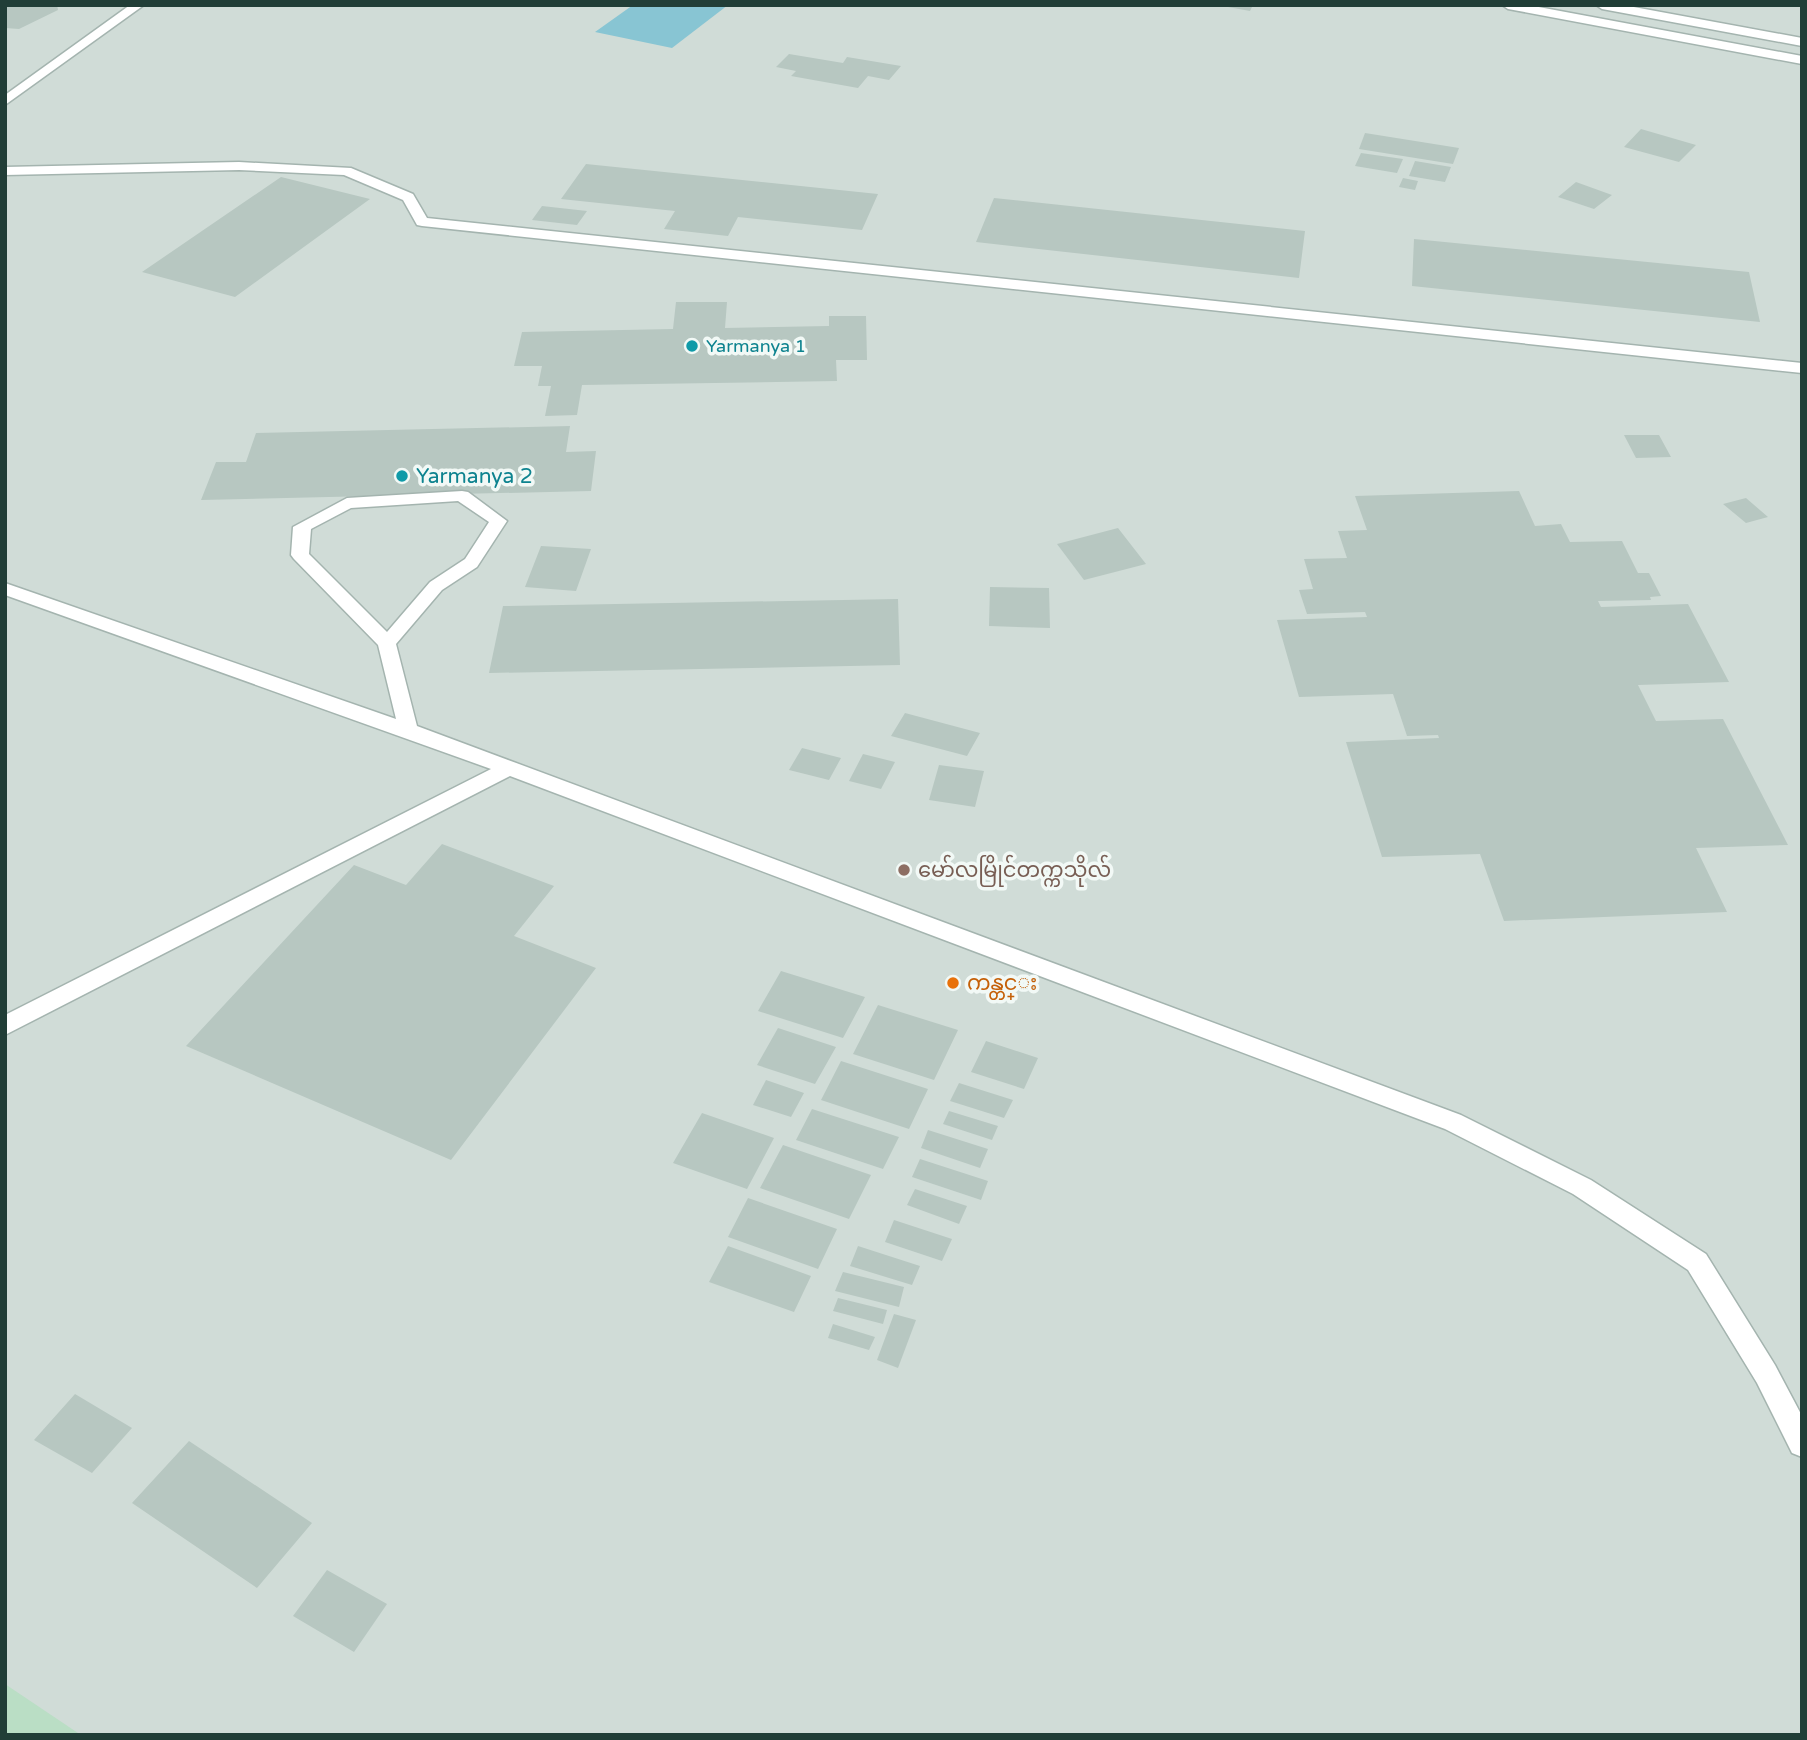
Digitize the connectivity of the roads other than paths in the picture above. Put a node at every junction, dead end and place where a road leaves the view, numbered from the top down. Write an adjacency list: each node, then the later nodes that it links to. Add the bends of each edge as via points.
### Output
1 (138, 5): 6 (street)
2 (1508, 5): 5 (street)
3 (1602, 5): 4 (street)
4 (1802, 42)
5 (1802, 60)
6 (5, 101)
7 (5, 171): 8 (street, via 239,166 346,171 408,197 422,222)
8 (1802, 368)
9 (5, 589): 11 (street)
10 (387, 643): 10 (street, via 436,586 471,563 498,521 462,496 347,503 302,527 300,555); 11 (street)
11 (408, 730): 12 (street)
12 (509, 768): 13 (street); 14 (street, via 1452,1122 1582,1187 1697,1262 1766,1374)
13 (5, 1026)
14 (1802, 1444)

